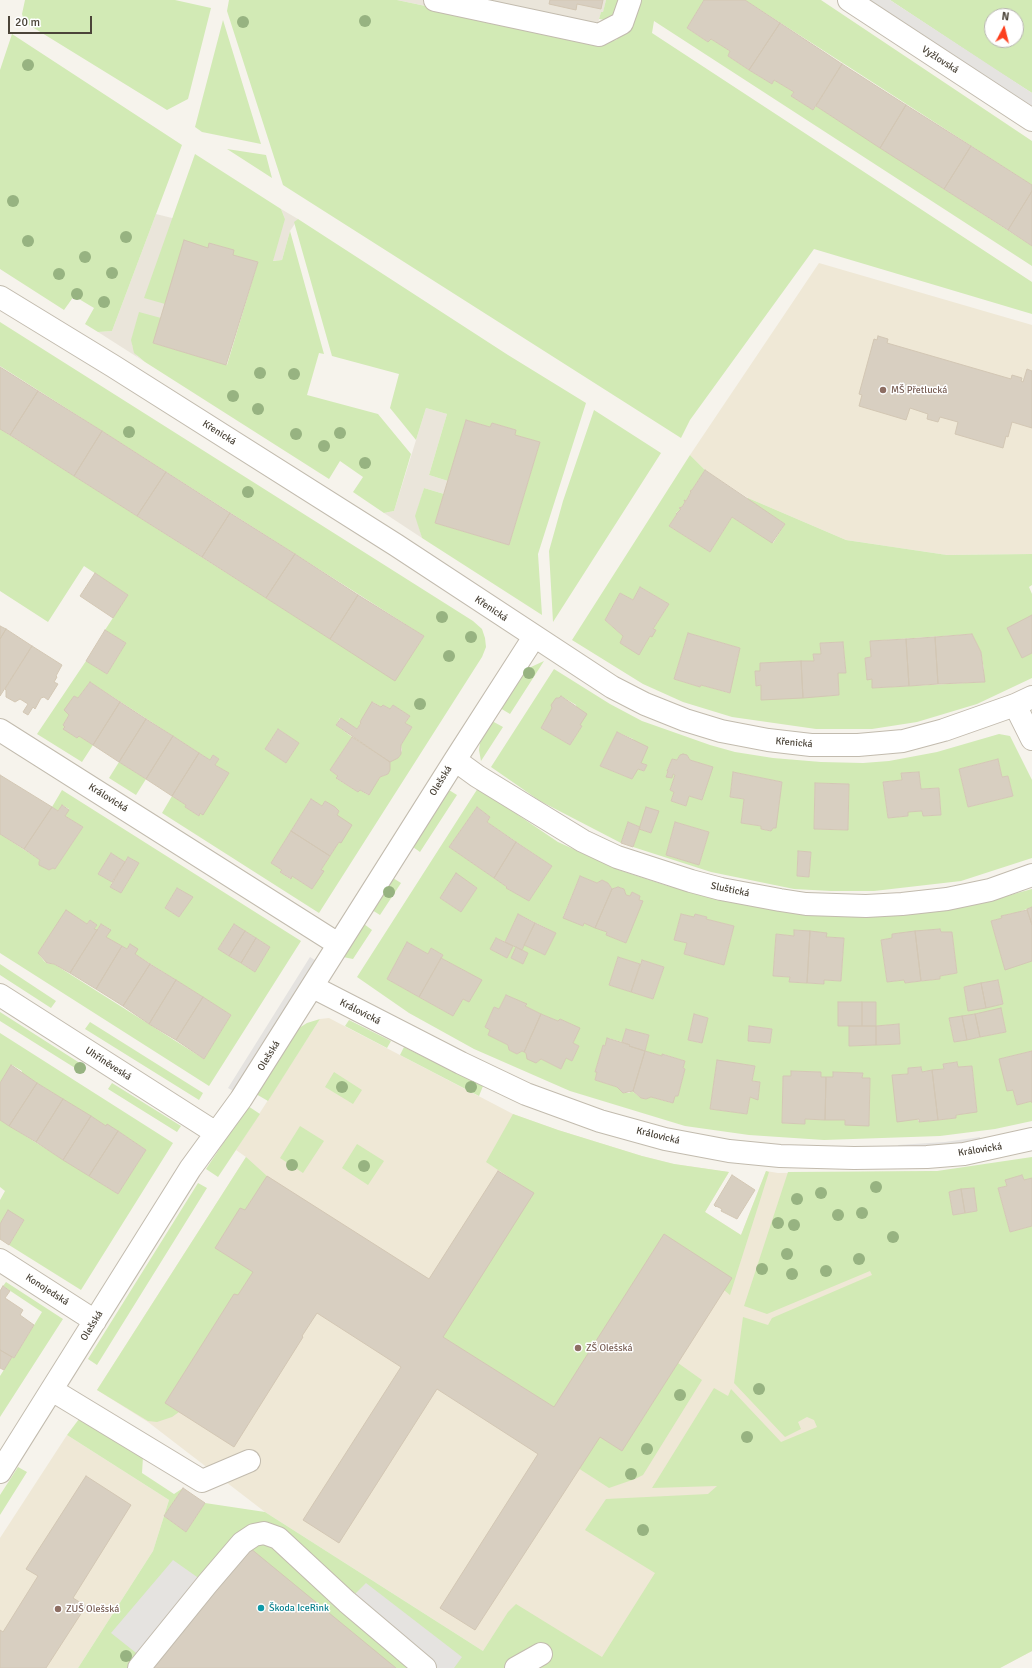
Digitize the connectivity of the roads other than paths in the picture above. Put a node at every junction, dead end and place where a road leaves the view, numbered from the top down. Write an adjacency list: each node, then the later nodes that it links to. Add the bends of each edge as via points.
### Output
1 (435, 0): 2 (street, via 599,35 622,22)
2 (630, 0)
3 (849, 0): 4 (street, Vyžlovská)
4 (1032, 120)
5 (0, 297): 6 (street, Křenická, via 396,545)
6 (534, 637): 7 (street, Křenická, via 612,688 645,704 721,731 768,740 811,745 858,745 903,741 944,730); 10 (street, Olešská)
7 (1023, 701): 9 (street)
8 (0, 730): 12 (street, Královická)
9 (1032, 739)
10 (454, 760): 11 (street, Sluštická, via 583,841 617,856 691,881 728,890 806,904 866,906 902,904 990,890); 12 (street, Olešská)
11 (1032, 875)
12 (338, 944): 13 (street, Olešská)
13 (313, 987): 15 (street, Olešská, via 241,1099); 16 (street, Královická, via 526,1094 600,1121 665,1139 729,1151 780,1156 854,1158 964,1154)
14 (0, 995): 15 (street, Uhříněveská)
15 (216, 1133): 18 (street, Olešská, via 190,1169)
16 (1032, 1140)
17 (0, 1260): 18 (street, Konojedská)
18 (95, 1321): 19 (street, Olešská)
19 (52, 1390): 20 (street, via 202,1481); 21 (street, Olešská)
20 (249, 1461)
21 (0, 1472)
22 (540, 1654): 25 (street)
23 (139, 1668): 24 (street, via 242,1543 254,1535 264,1533 278,1538 347,1602)
24 (425, 1668)
25 (516, 1668)

